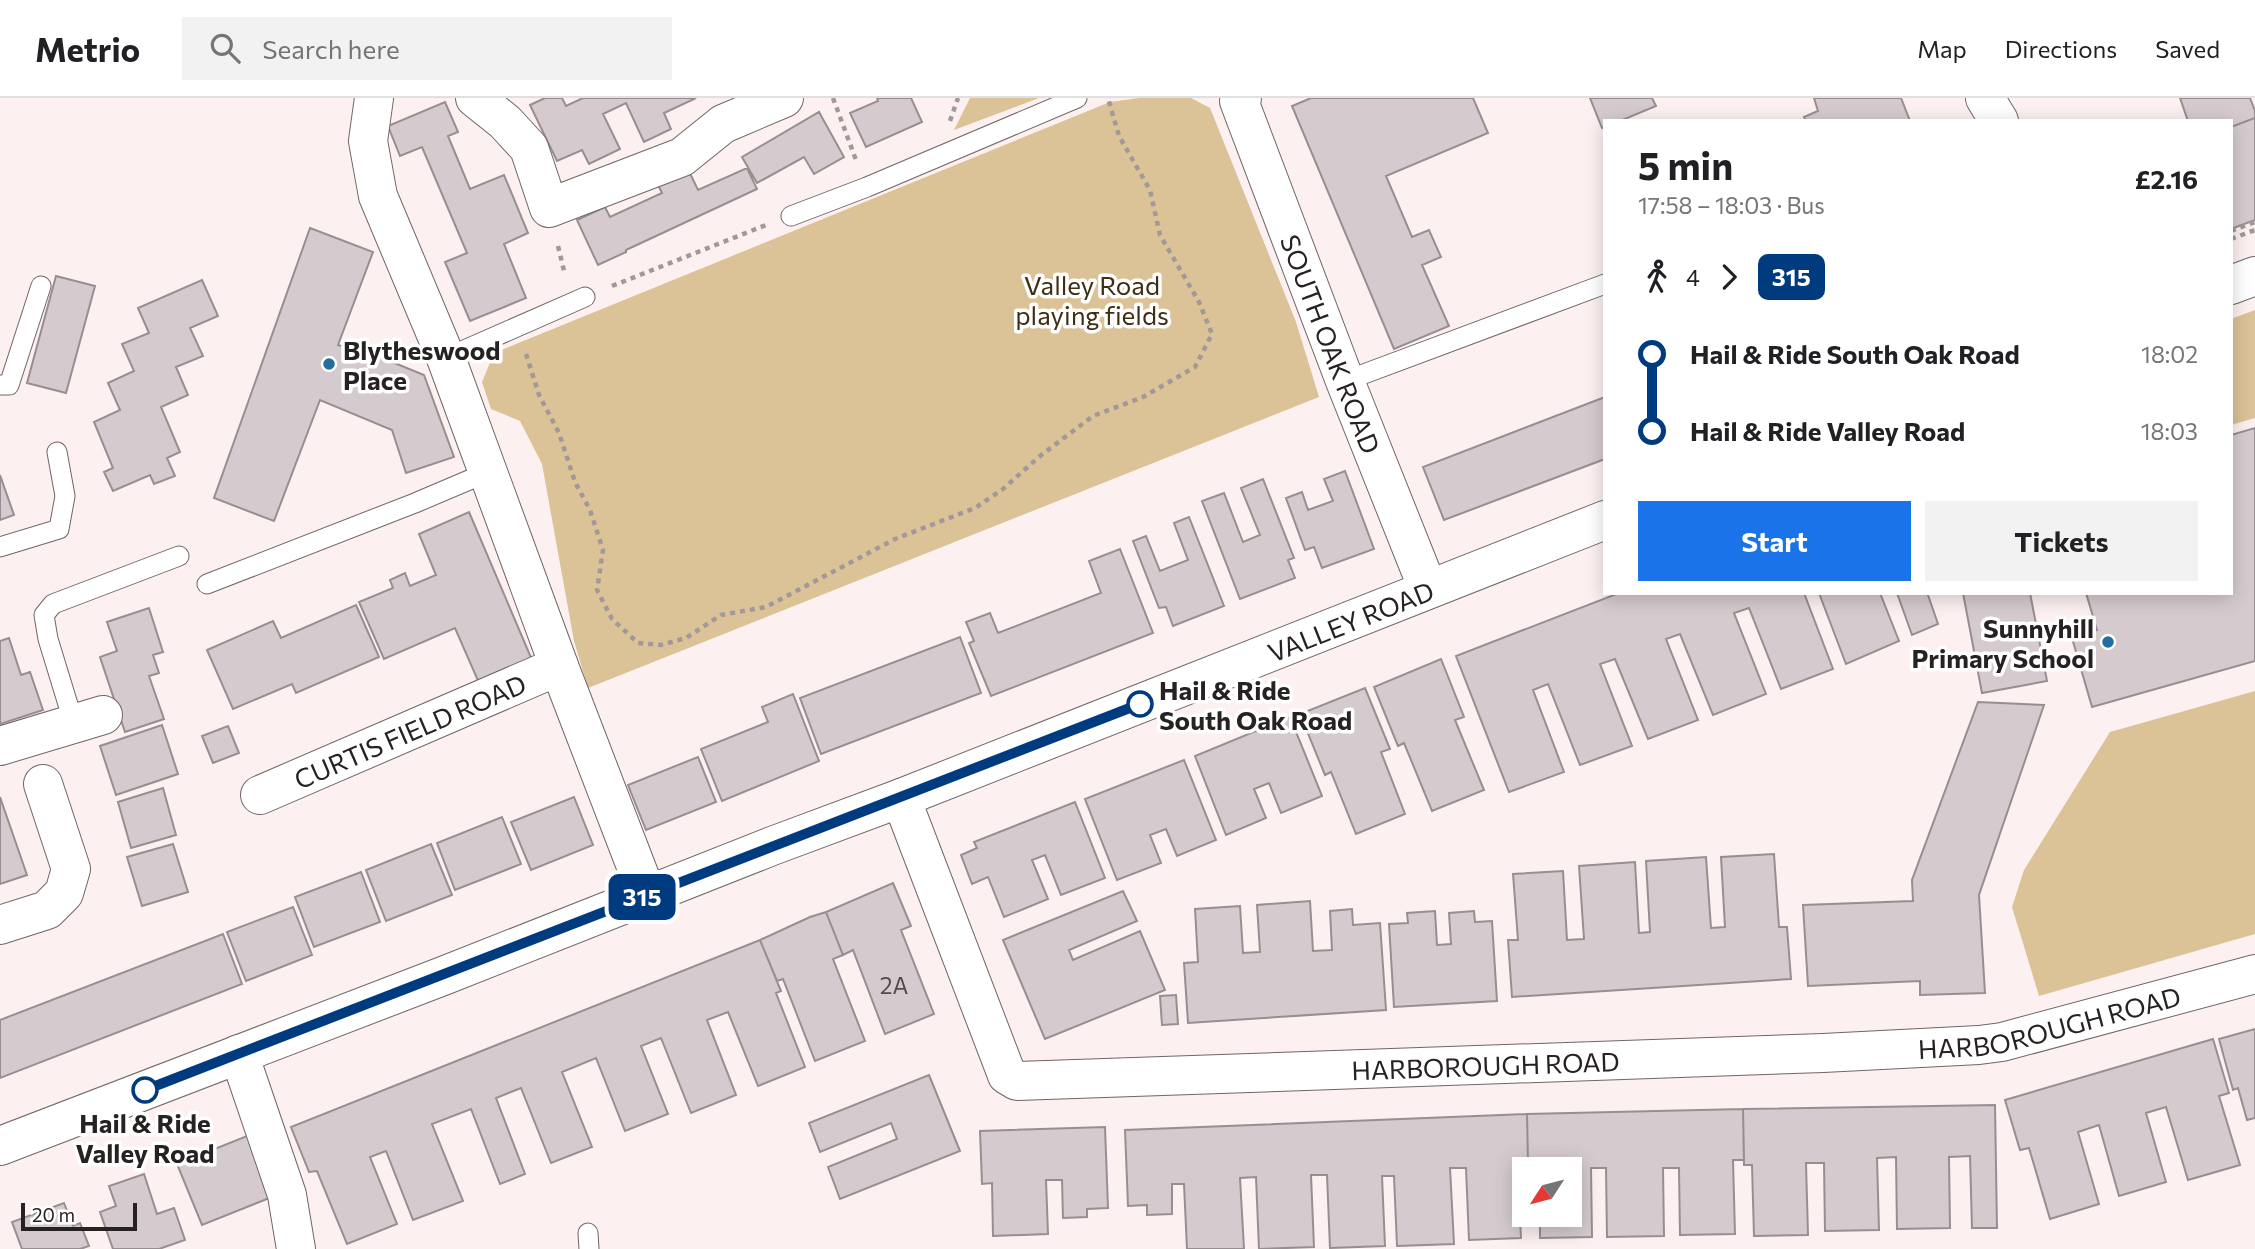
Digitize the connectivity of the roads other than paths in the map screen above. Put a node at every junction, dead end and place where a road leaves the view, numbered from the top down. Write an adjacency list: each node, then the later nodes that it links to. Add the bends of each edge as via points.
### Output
1 (374, 98): 15 (street, CURTIS FIELD ROAD, via 368,141 378,196)
2 (475, 98): 7 (street)
3 (783, 98): 7 (street, via 723,124 682,157 549,208)
4 (1077, 98): 9 (lane)
5 (1985, 98): 8 (street)
6 (1238, 99): 16 (street, SOUTH OAK ROAD)
7 (515, 110)
8 (1998, 119)
9 (791, 216)
10 (2255, 276): 11 (street)
11 (2233, 284)
12 (1603, 285): 16 (lane)
13 (41, 286): 17 (lane, via 9,385)
14 (578, 300): 15 (lane)
15 (446, 358): 19 (street, CURTIS FIELD ROAD)
16 (1345, 381): 24 (street, SOUTH OAK ROAD)
17 (0, 385)
18 (57, 452): 21 (lane, via 65,496 59,529)
19 (488, 472): 23 (lane); 25 (street, CURTIS FIELD ROAD)
20 (1603, 521): 24 (street, VALLEY ROAD)
21 (0, 547)
22 (179, 556): 26 (lane, via 53,604 44,615 48,639)
23 (207, 584)
24 (1428, 589): 30 (street, VALLEY ROAD)
25 (559, 666): 29 (street, CURTIS FIELD ROAD); 31 (street, CURTIS FIELD ROAD)
26 (89, 719): 27 (street)
27 (0, 746)
28 (43, 785): 32 (street, via 71,869 64,893 47,910)
29 (260, 795)
30 (901, 798): 31 (street, VALLEY ROAD); 33 (street, HARBOROUGH ROAD, via 1007,1075 1017,1081 1979,1045)
31 (647, 895): 34 (street, VALLEY ROAD)
32 (0, 925)
33 (2255, 974)
34 (239, 1054): 35 (street, VALLEY ROAD); 36 (street, via 287,1195)
35 (0, 1146)
36 (296, 1249)

